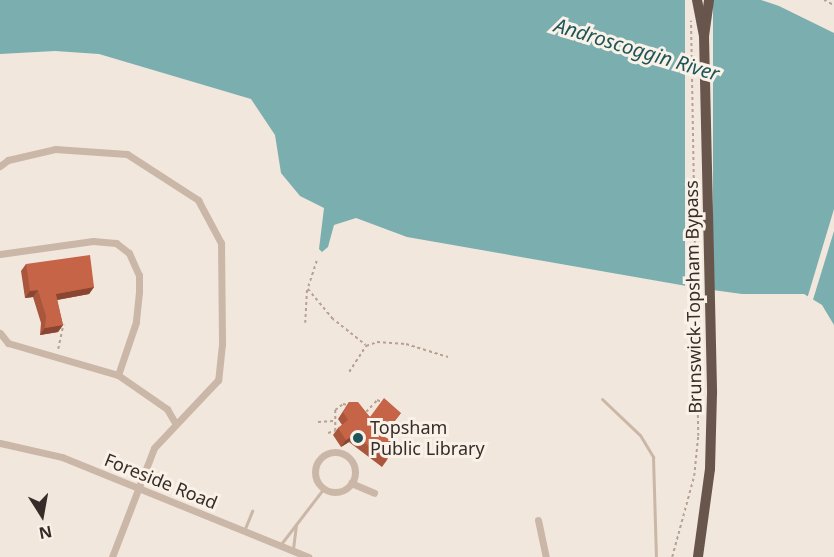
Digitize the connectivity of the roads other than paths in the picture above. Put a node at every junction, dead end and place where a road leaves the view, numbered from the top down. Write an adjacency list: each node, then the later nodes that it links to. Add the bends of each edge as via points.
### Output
1 (697, 0): 3 (highway)
2 (709, 0): 3 (highway)
3 (704, 36): 25 (highway, Brunswick-Topsham Bypass, via 710,469)
4 (0, 166): 9 (street, via 8,160 55,149 127,154 198,200 220,243 222,344 218,380)
5 (0, 254): 7 (street, via 93,241 116,243 129,253 139,275 139,292 135,322)
6 (0, 333): 7 (street, via 8,343)
7 (118, 375): 9 (street, via 167,409)
8 (602, 399): 24 (lane, via 640,435 653,457)
9 (175, 423): 12 (street, via 154,448)
10 (0, 443): 12 (street, Foreside Road, via 62,457)
11 (351, 483): 13 (street, via 341,490); 13 (street, via 353,464 345,455 333,452 321,457 315,467 316,479); 14 (street)
12 (137, 488): 18 (street, Foreside Road); 21 (street)
13 (324, 488): 17 (lane)
14 (374, 493)
15 (252, 511): 18 (lane)
16 (538, 520): 23 (street)
17 (296, 525): 19 (lane); 20 (lane)
18 (244, 531): 19 (street, Foreside Road)
19 (280, 546): 20 (street, Foreside Road)
20 (293, 551): 22 (street, Foreside Road)
21 (112, 557)
22 (308, 557)
23 (546, 557)
24 (656, 557)
25 (698, 557)

